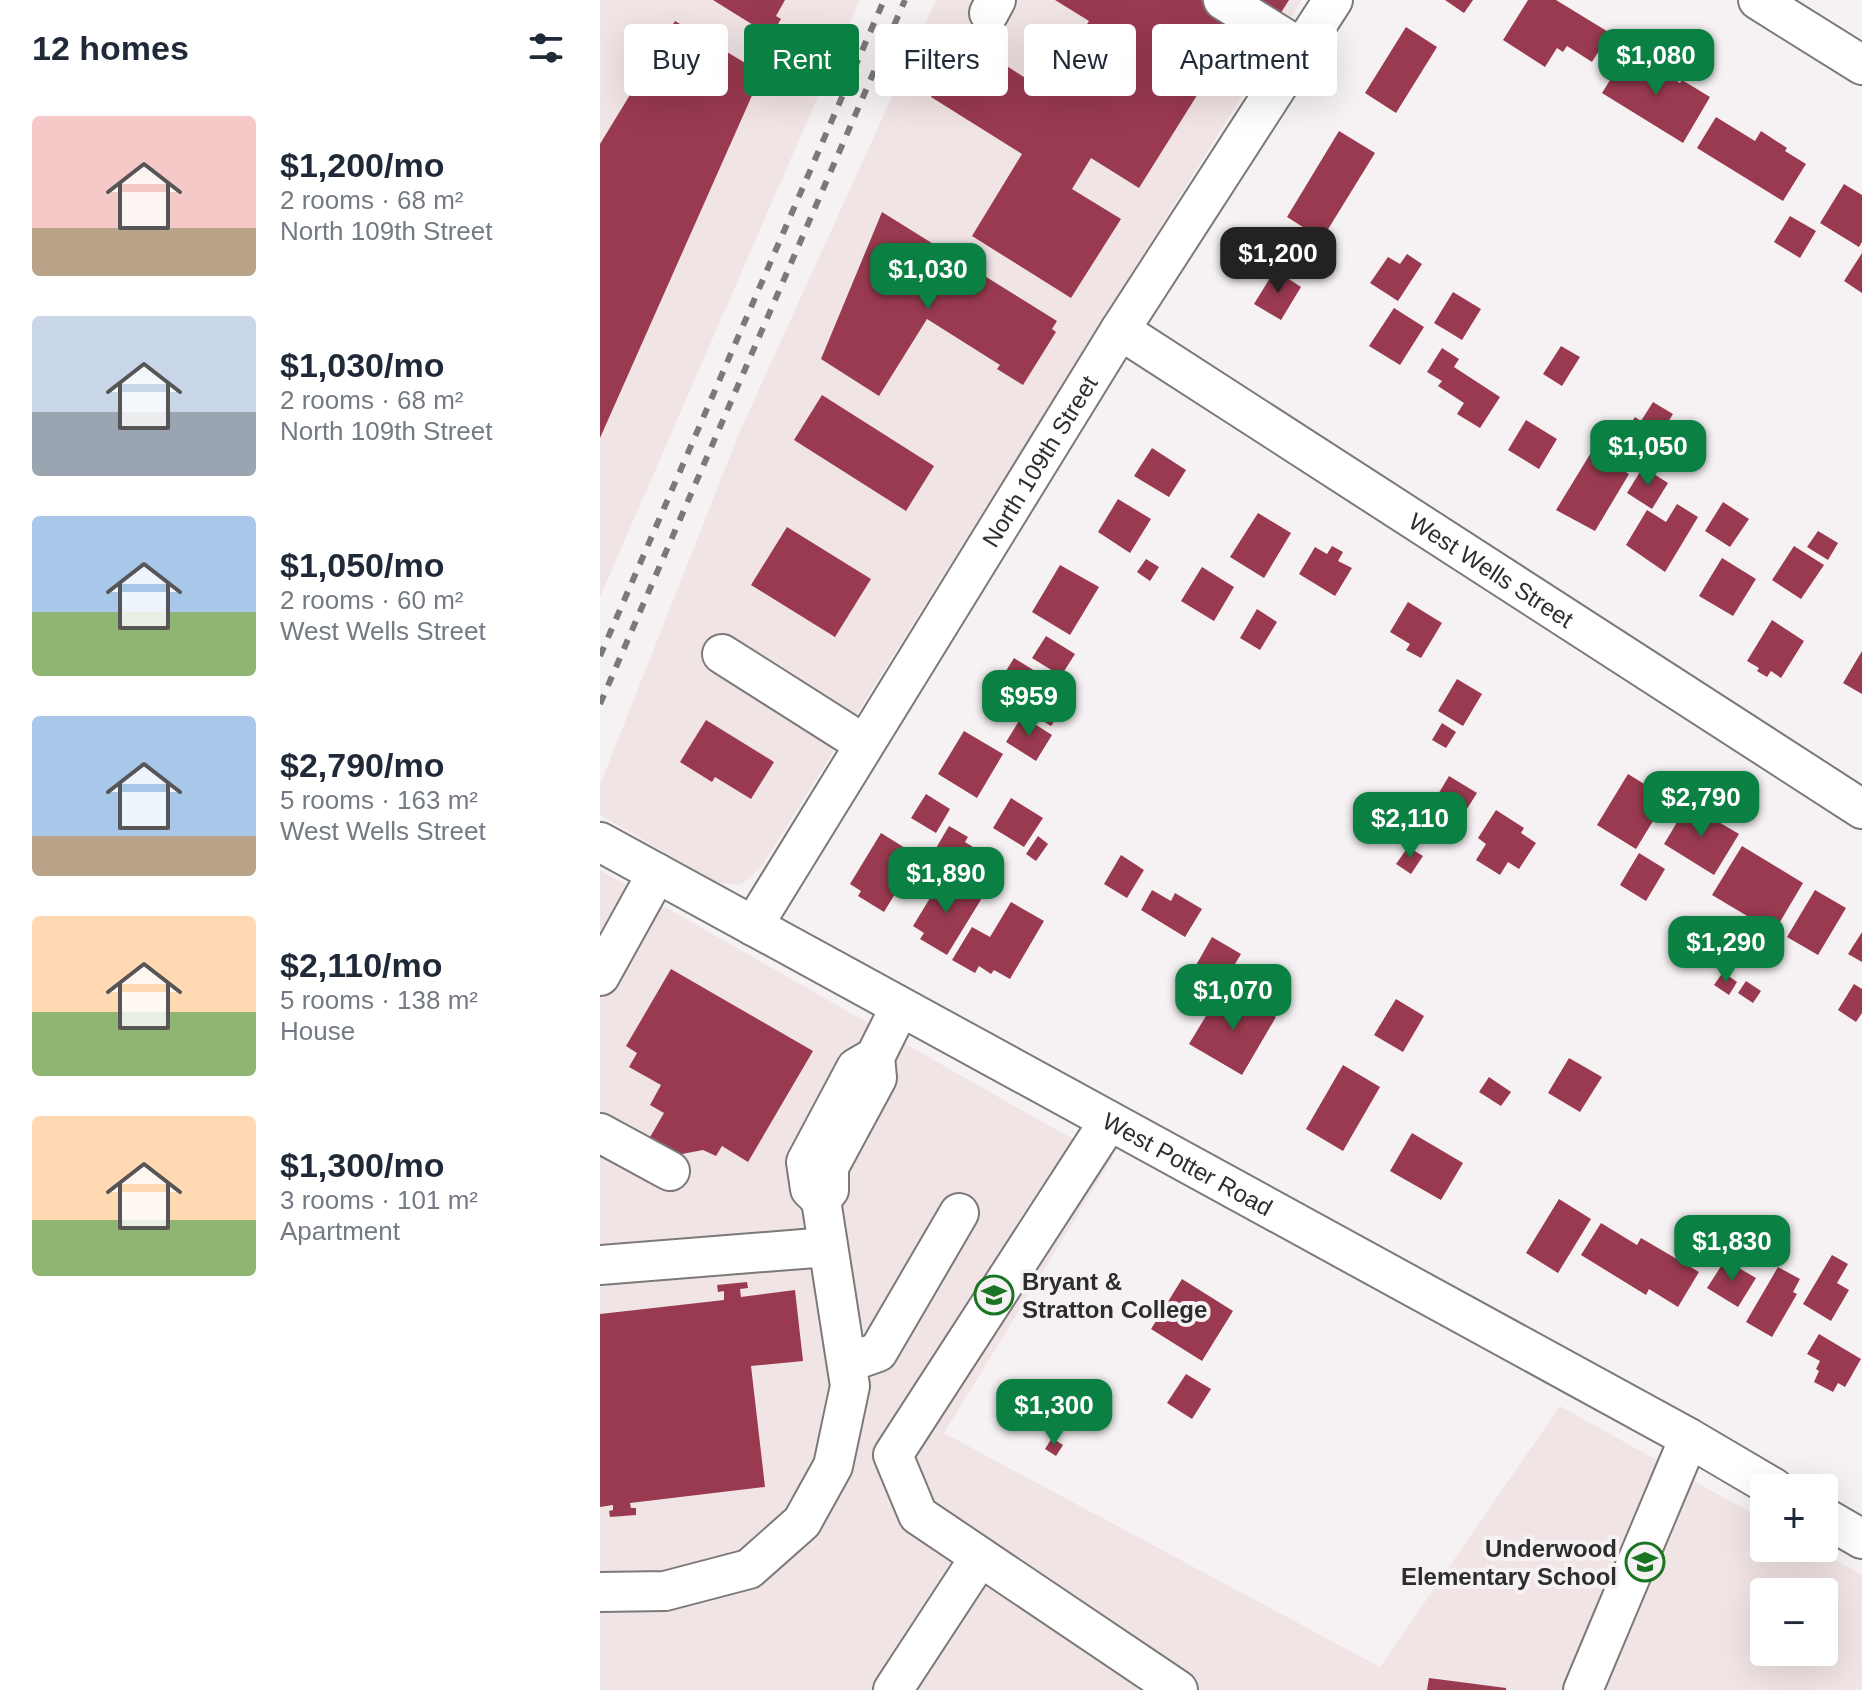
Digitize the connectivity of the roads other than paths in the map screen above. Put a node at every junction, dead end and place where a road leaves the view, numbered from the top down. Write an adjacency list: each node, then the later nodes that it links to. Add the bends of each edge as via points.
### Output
1 (1223, 0): 4 (street)
2 (1333, 0): 5 (street, North 109th Street)
3 (1758, 0): 6 (street)
4 (1262, 24)
5 (1318, 24)
6 (1862, 65)
7 (1272, 96): 8 (street, North 109th Street)
8 (1120, 330): 10 (street, North 109th Street); 11 (street, West Wells Street)
9 (722, 654): 10 (street)
10 (864, 744): 14 (street, North 109th Street)
11 (1862, 809)
12 (600, 842): 13 (street, West Potter Road)
13 (657, 873): 14 (street, West Potter Road); 15 (street)
14 (753, 926): 16 (street, West Potter Road)
15 (600, 976)
16 (900, 1007): 17 (street, West Potter Road); 21 (street, via 875,1057 856,1068 806,1162 810,1189 821,1200)
17 (1109, 1121): 25 (street, West Potter Road); 26 (street)
18 (600, 1133): 19 (street)
19 (670, 1171)
20 (959, 1213): 23 (street, via 878,1352)
21 (828, 1247): 22 (street); 23 (street)
22 (600, 1265)
23 (847, 1363): 24 (street, via 850,1386)
24 (841, 1429): 26 (street); 31 (street, via 833,1466 802,1522 749,1569 665,1591)
25 (1689, 1438): 27 (street, West Potter Road); 34 (street)
26 (893, 1455): 30 (street, via 918,1515)
27 (1750, 1474)
28 (1838, 1525): 29 (street)
29 (1862, 1539)
30 (980, 1557): 32 (street); 33 (street)
31 (600, 1592)
32 (893, 1690)
33 (1178, 1690)
34 (1583, 1690)

